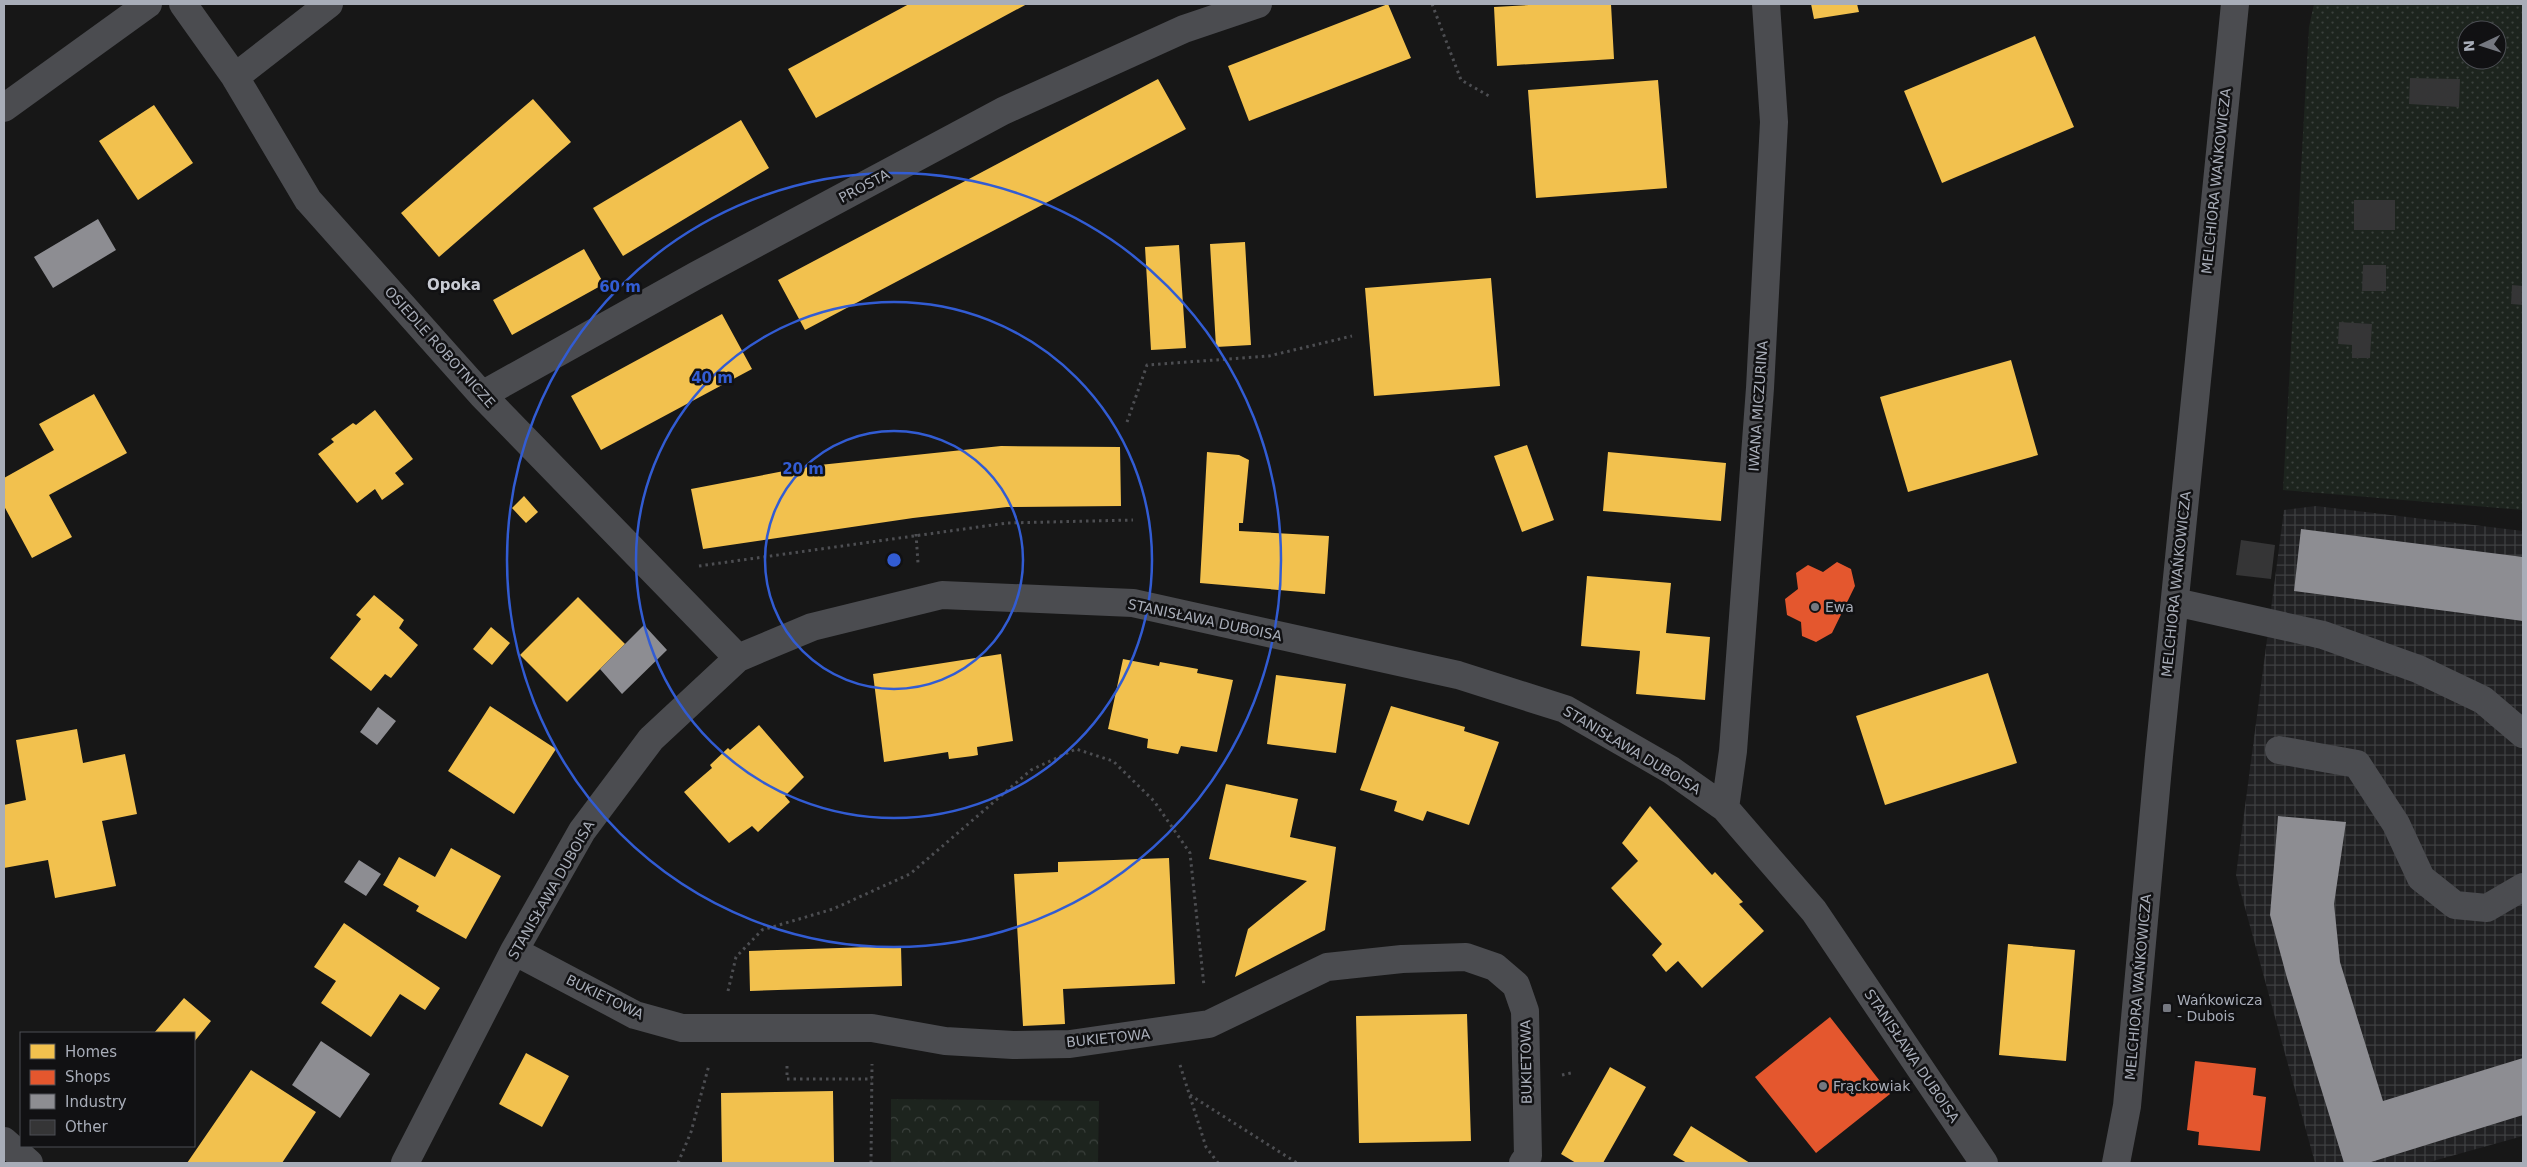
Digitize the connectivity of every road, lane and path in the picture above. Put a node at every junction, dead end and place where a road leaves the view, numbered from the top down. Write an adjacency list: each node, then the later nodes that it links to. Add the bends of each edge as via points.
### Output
1 (148, 4): 10 (street)
2 (183, 4): 8 (street, OSIEDLE ROBOTNICZE)
3 (329, 4): 8 (street)
4 (1258, 4): 12 (street, PROSTA, via 1184,29 1003,111)
5 (1432, 4): 9 (path, via 1461,80)
6 (1766, 4): 20 (street, IWANA MICZURINA, via 1774,132 1759,397 1733,752)
7 (2235, 4): 16 (street, MELCHIORA WAŃKOWICZA)
8 (235, 77): 12 (street, OSIEDLE ROBOTNICZE, via 308,200)
9 (1489, 96)
10 (4, 108)
11 (1352, 336): 13 (path, via 1269,356 1147,365)
12 (482, 395): 15 (street, OSIEDLE ROBOTNICZE)
13 (1127, 422)
14 (1133, 520): 15 (path, via 1007,523 688,567)
15 (673, 590): 17 (street, OSIEDLE ROBOTNICZE)
16 (2175, 602): 18 (street, via 2323,635 2418,669 2483,700); 39 (street, MELCHIORA WAŃKOWICZA, via 2127,1106)
17 (738, 658): 20 (street, STANISŁAWA DUBOISA, via 812,627 942,596 1132,603 1458,675 1565,708 1671,770); 22 (street, STANISŁAWA DUBOISA, via 651,739 582,832)
18 (2523, 734)
19 (2280, 750): 21 (street, via 2357,764 2396,824 2421,878 2455,905 2487,908)
20 (1725, 808): 38 (street, STANISŁAWA DUBOISA, via 1814,911)
21 (2523, 887)
22 (514, 952): 25 (street, BUKIETOWA, via 635,1015 682,1028); 32 (street, STANISŁAWA DUBOISA)
23 (1209, 1024): 25 (path, via 1190,853 1154,801 1113,761 1076,749 1031,770 910,874 834,909 762,930 736,957); 27 (street, BUKIETOWA); 37 (street, BUKIETOWA, via 1327,967 1466,957 1495,967 1516,985 1525,1010 1528,1156)
24 (872, 1028): 26 (street, BUKIETOWA); 27 (street, BUKIETOWA, via 946,1041 1013,1045 1070,1044); 28 (path)
25 (718, 1029): 26 (street, BUKIETOWA); 33 (path, via 691,1132)
26 (787, 1029): 28 (path, via 786,1080)
27 (1168, 1031): 29 (path)
28 (872, 1079): 34 (path)
29 (1189, 1095): 35 (path, via 1206,1147); 36 (path)
30 (4, 1141): 31 (street)
31 (29, 1163)
32 (405, 1163)
33 (678, 1163)
34 (871, 1163)
35 (1218, 1163)
36 (1297, 1163)
37 (1523, 1163)
38 (1984, 1163)
39 (2116, 1163)

